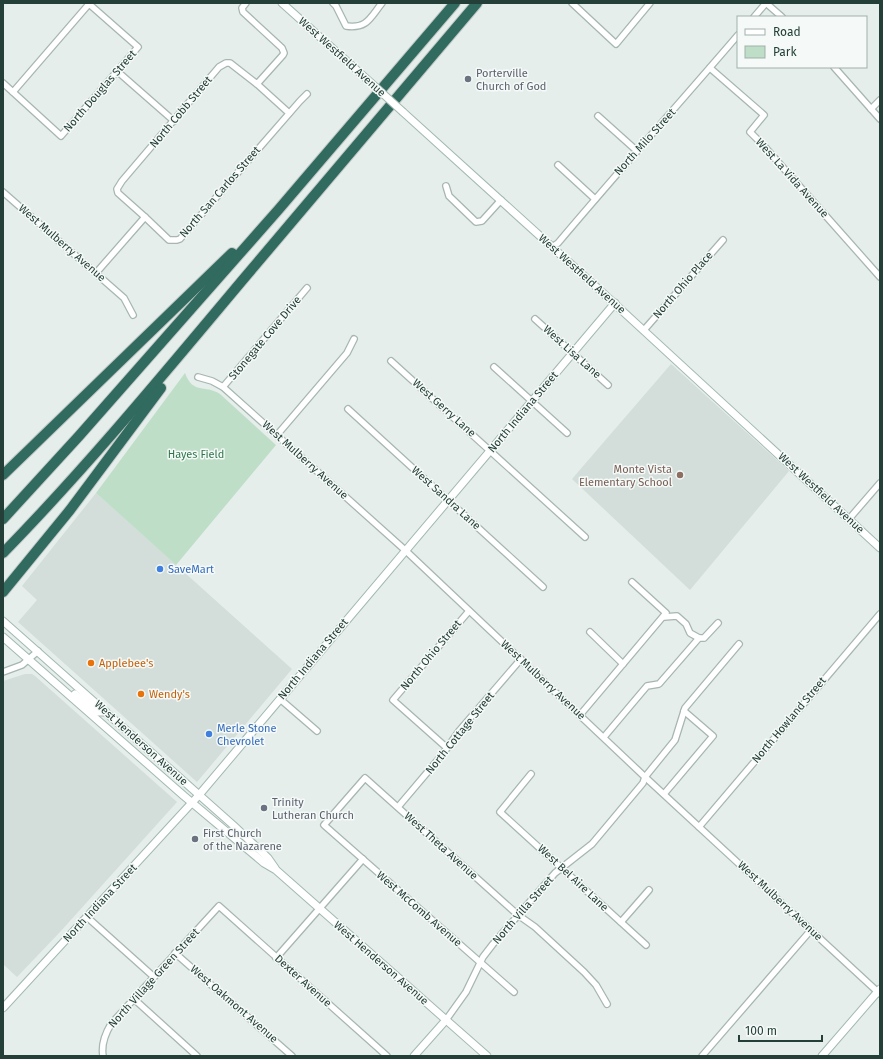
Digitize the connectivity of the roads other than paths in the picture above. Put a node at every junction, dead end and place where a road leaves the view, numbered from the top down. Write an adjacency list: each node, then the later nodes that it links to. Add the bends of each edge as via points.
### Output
1 (246, 3): 18 (street, via 242,8 243,12 284,50 283,55)
2 (282, 3): 32 (street, West Westfield Avenue, bridge)
3 (333, 3): 4 (street, via 346,26 355,28 364,25)
4 (382, 3)
5 (455, 3): 33 (highway)
6 (477, 3): 40 (highway)
7 (572, 3): 8 (street, via 616,44)
8 (650, 3)
9 (766, 3): 11 (street); 12 (street)
10 (88, 4): 16 (street, North Douglas Street, via 138,47); 19 (street)
11 (755, 16)
12 (781, 16)
13 (737, 36): 14 (street, North Milo Street)
14 (710, 68): 27 (street, North Milo Street); 38 (street, West La Vida Avenue, via 764,116 750,132)
15 (835, 68): 22 (street)
16 (117, 71): 19 (street, North Douglas Street, via 61,136); 26 (street)
17 (3, 83): 19 (street)
18 (257, 84): 23 (street); 26 (street, North Cobb Street, via 235,66 226,63)
19 (13, 92)
20 (307, 94): 23 (street, North San Carlos Street)
21 (880, 100): 22 (street)
22 (872, 109): 25 (street)
23 (289, 113): 34 (street, North San Carlos Street, via 180,239 169,240)
24 (598, 116): 27 (street)
25 (880, 119)
26 (174, 121): 34 (street, North Cobb Street, via 117,189 120,195)
27 (637, 151): 31 (street, North Milo Street)
28 (558, 165): 31 (street)
29 (446, 186): 32 (street, via 449,196 476,222 482,220)
30 (4, 194): 37 (street, West Mulberry Avenue)
31 (596, 199): 36 (street, North Milo Street, via 558,244)
32 (501, 200): 36 (street, West Westfield Avenue)
33 (279, 209): 57 (highway); 60 (highway)
34 (145, 217): 37 (street)
35 (723, 240): 44 (street, North Ohio Place)
36 (552, 247): 41 (street, West Westfield Avenue)
37 (96, 274): 42 (street, West Mulberry Avenue, via 124,298)
38 (880, 277)
39 (307, 288): 51 (street, Stonegate Cove Drive)
40 (236, 289): 65 (highway, via 100,448); 68 (highway, via 83,492)
41 (615, 303): 44 (street, West Westfield Avenue); 46 (street, North Indiana Street)
42 (133, 315)
43 (535, 319): 46 (street, West Lisa Lane)
44 (644, 330): 61 (street, West Westfield Avenue)
45 (354, 339): 55 (street, via 347,353)
46 (573, 353): 50 (street, West Lisa Lane); 52 (street, North Indiana Street)
47 (391, 360): 56 (street, West Gerry Lane)
48 (494, 367): 52 (street)
49 (198, 377): 51 (street, West Mulberry Avenue)
50 (608, 385)
51 (223, 388): 55 (street, West Mulberry Avenue)
52 (532, 401): 54 (street); 56 (street, North Indiana Street)
53 (348, 409): 59 (street, West Sandra Lane)
54 (567, 433)
55 (277, 435): 64 (street, West Mulberry Avenue)
56 (491, 450): 59 (street, North Indiana Street); 62 (street, West Gerry Lane)
57 (3, 475)
58 (880, 483): 61 (street)
59 (448, 500): 64 (street, North Indiana Street); 67 (street, West Sandra Lane)
60 (3, 519)
61 (849, 519): 63 (street, West Westfield Avenue)
62 (585, 537)
63 (880, 548)
64 (405, 550): 69 (street, West Mulberry Avenue); 84 (street, North Indiana Street)
65 (3, 553)
66 (632, 582): 71 (street)
67 (543, 587)
68 (3, 592)
69 (469, 611): 79 (street, West Mulberry Avenue); 91 (street, North Ohio Street, via 393,700)
70 (880, 614): 100 (street, North Howland Street)
71 (665, 615): 76 (street, via 677,616 686,624 690,633); 81 (street)
72 (3, 621): 78 (street, West Henderson Avenue)
73 (718, 623): 76 (street, via 704,638)
74 (590, 632): 81 (street)
75 (3, 637): 80 (street, West Henderson Avenue)
76 (699, 638): 90 (street, via 659,684 647,686)
77 (739, 644): 85 (street)
78 (38, 651): 80 (street); 86 (street, West Henderson Avenue)
79 (521, 659): 87 (street, West Mulberry Avenue); 91 (street, North Cottage Street, via 460,730)
80 (29, 660): 82 (street); 83 (street, West Henderson Avenue)
81 (624, 664): 87 (street)
82 (3, 672)
83 (47, 676): 86 (street, via 56,678 98,712); 89 (street, West Henderson Avenue)
84 (280, 699): 88 (street); 96 (street, North Indiana Street)
85 (684, 711): 94 (street, North Villa Street, via 675,740); 95 (street, via 713,736)
86 (106, 712): 92 (street, West Henderson Avenue)
87 (580, 715): 90 (street, West Mulberry Avenue)
88 (317, 731)
89 (118, 737): 92 (street, via 129,737); 97 (street, West Henderson Avenue)
90 (604, 737): 94 (street, West Mulberry Avenue)
91 (448, 748): 98 (street, North Cottage Street)
92 (156, 756): 96 (street, West Henderson Avenue)
93 (531, 774): 102 (street, West Bel Aire Lane, via 500,812)
94 (645, 777): 95 (street, West Mulberry Avenue); 102 (street, North Villa Street, via 643,783 592,844)
95 (664, 794): 100 (street, West Mulberry Avenue)
96 (199, 795): 97 (street, North Indiana Street); 103 (street, West Henderson Avenue, via 268,858)
97 (192, 802): 103 (street, West Henderson Avenue, via 264,863); 108 (street, North Indiana Street)
98 (398, 807): 99 (street, West Theta Avenue, via 365,778); 107 (street, West Theta Avenue)
99 (324, 825): 101 (street, West McComb Avenue)
100 (699, 827): 110 (street, West Mulberry Avenue)
101 (363, 859): 106 (street); 114 (street, West McComb Avenue)
102 (561, 867): 107 (street, North Villa Street); 109 (street, West Bel Aire Lane)
103 (276, 870): 106 (street, West Henderson Avenue)
104 (649, 890): 109 (street)
105 (218, 906): 112 (street, North Village Green Street); 113 (street, Dexter Avenue)
106 (320, 908): 113 (street); 121 (street, West Henderson Avenue)
107 (518, 915): 114 (street, North Villa Street); 119 (street, West Theta Avenue, via 535,927 584,972 596,985)
108 (87, 917): 115 (street); 120 (street, North Indiana Street)
109 (621, 922): 111 (street, West Bel Aire Lane)
110 (811, 930): 117 (street, West Mulberry Avenue); 128 (street)
111 (646, 945)
112 (175, 953): 115 (street, North Village Green Street); 124 (street, West Oakmont Avenue)
113 (276, 958): 125 (street, Dexter Avenue)
114 (480, 963): 116 (street, West McComb Avenue); 121 (street, North Villa Street, via 466,992)
115 (154, 977): 118 (street, North Village Green Street)
116 (514, 992)
117 (879, 992): 129 (street)
118 (134, 999): 122 (street, North Village Green Street, via 105,1033); 123 (street)
119 (607, 1004)
120 (3, 1008)
121 (446, 1020): 126 (street, North Villa Street); 127 (street, West Henderson Avenue)
122 (103, 1056)
123 (197, 1056)
124 (292, 1056)
125 (387, 1056)
126 (414, 1056)
127 (487, 1056)
128 (702, 1056)
129 (822, 1056)

